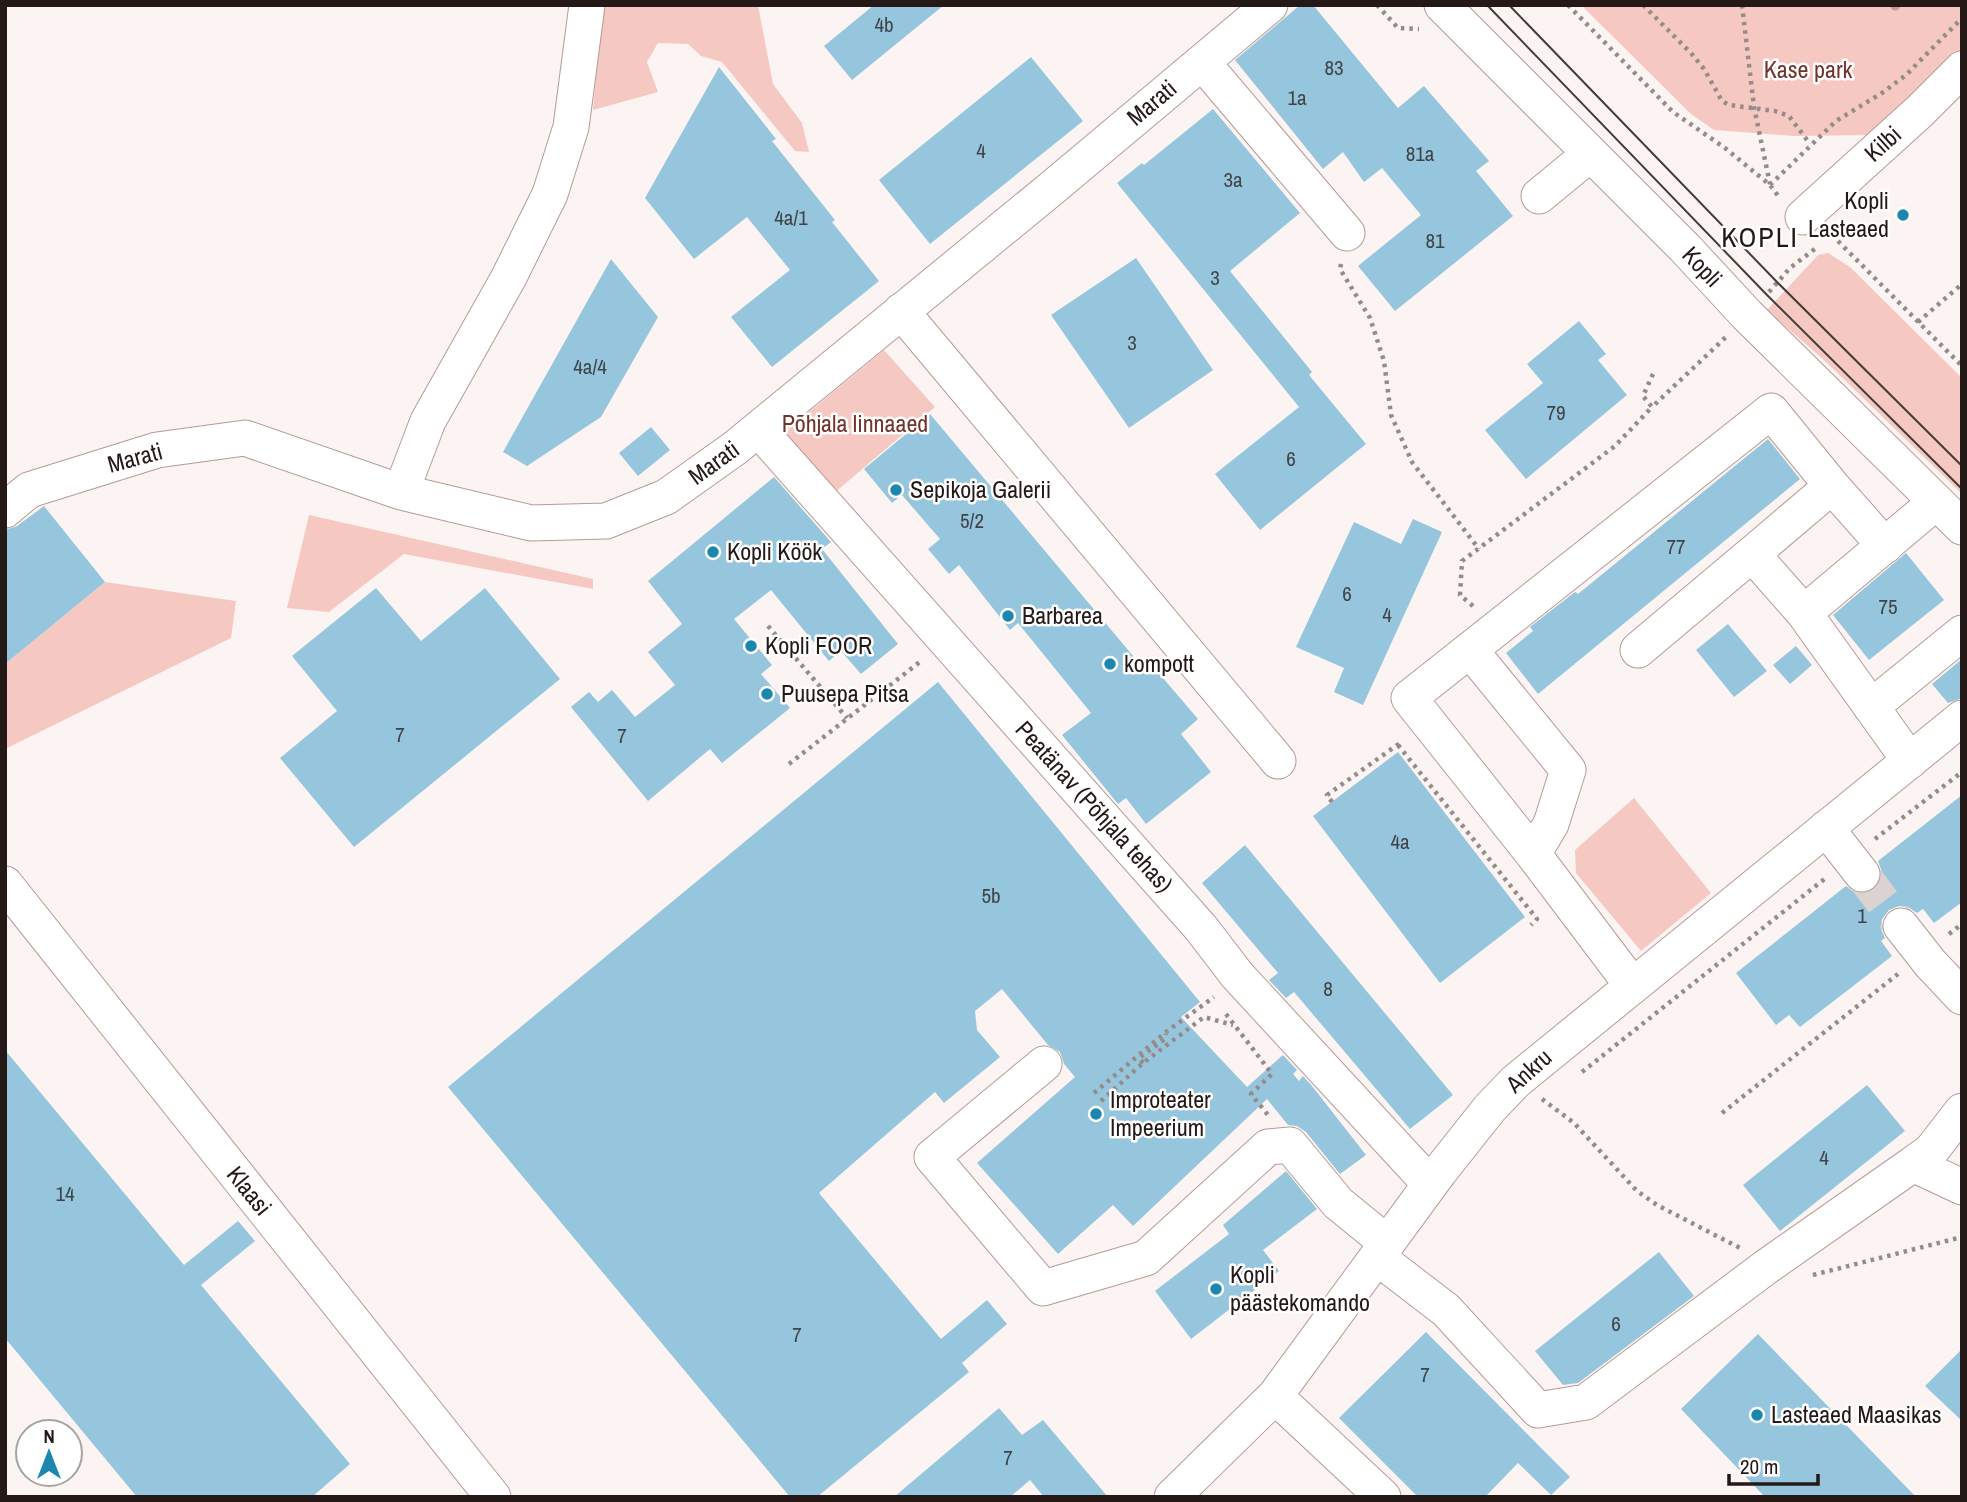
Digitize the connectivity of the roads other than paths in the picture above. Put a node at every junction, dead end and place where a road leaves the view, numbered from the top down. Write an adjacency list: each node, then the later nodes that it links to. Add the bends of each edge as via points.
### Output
1 (587, 5): 13 (street, via 571,128 550,194 428,421)
2 (1270, 5): 4 (street, Marati)
3 (1442, 5): 6 (street, Kopli)
4 (1202, 62): 9 (street); 10 (street, Marati)
5 (1962, 69): 8 (street, Kilbi)
6 (1590, 154): 7 (street); 15 (street, Kopli)
7 (1539, 196)
8 (1803, 217)
9 (1347, 233)
10 (901, 311): 11 (street, Marati); 25 (street)
11 (758, 429): 13 (street, Marati, via 666,497 606,521 531,523); 37 (street, Peatänav (Põhjala tehas), via 1201,928 1237,975)
12 (1832, 486): 17 (street); 18 (street); 21 (street, via 1770,411)
13 (401, 492): 14 (street, Marati, via 245,438 157,450)
14 (17, 500)
15 (1936, 502): 16 (street, Kopli); 17 (street)
16 (1962, 527)
17 (1885, 546): 19 (street)
18 (1752, 554): 19 (street); 22 (street)
19 (1804, 613): 23 (street)
20 (1962, 633): 23 (street)
21 (1470, 650): 28 (street, via 1568,771 1552,824); 28 (street, via 1409,698)
22 (1638, 650)
23 (1871, 707): 26 (street)
24 (1962, 718): 26 (street, Ankru)
25 (1278, 761)
26 (1910, 761): 27 (street, Ankru)
27 (1826, 828): 29 (street); 32 (street, Ankru)
28 (1533, 854): 32 (street)
29 (1856, 866)
30 (5, 884): 41 (street, Klaasi)
31 (1902, 926): 33 (street)
32 (1632, 985): 37 (street, Ankru, via 1516,1081)
33 (1962, 997)
34 (1044, 1064): 39 (street, via 932,1157 1044,1289 1146,1258 1268,1147 1290,1145)
35 (1962, 1111): 36 (street, via 1931,1151)
36 (1913, 1164): 38 (street); 39 (street, via 1586,1402 1538,1410 1446,1310)
37 (1430, 1184): 39 (street, Ankru)
38 (1962, 1187)
39 (1382, 1250): 40 (street, Ankru)
40 (1275, 1396): 42 (street, Ankru); 43 (street)
41 (493, 1497)
42 (1172, 1497)
43 (1383, 1497)

